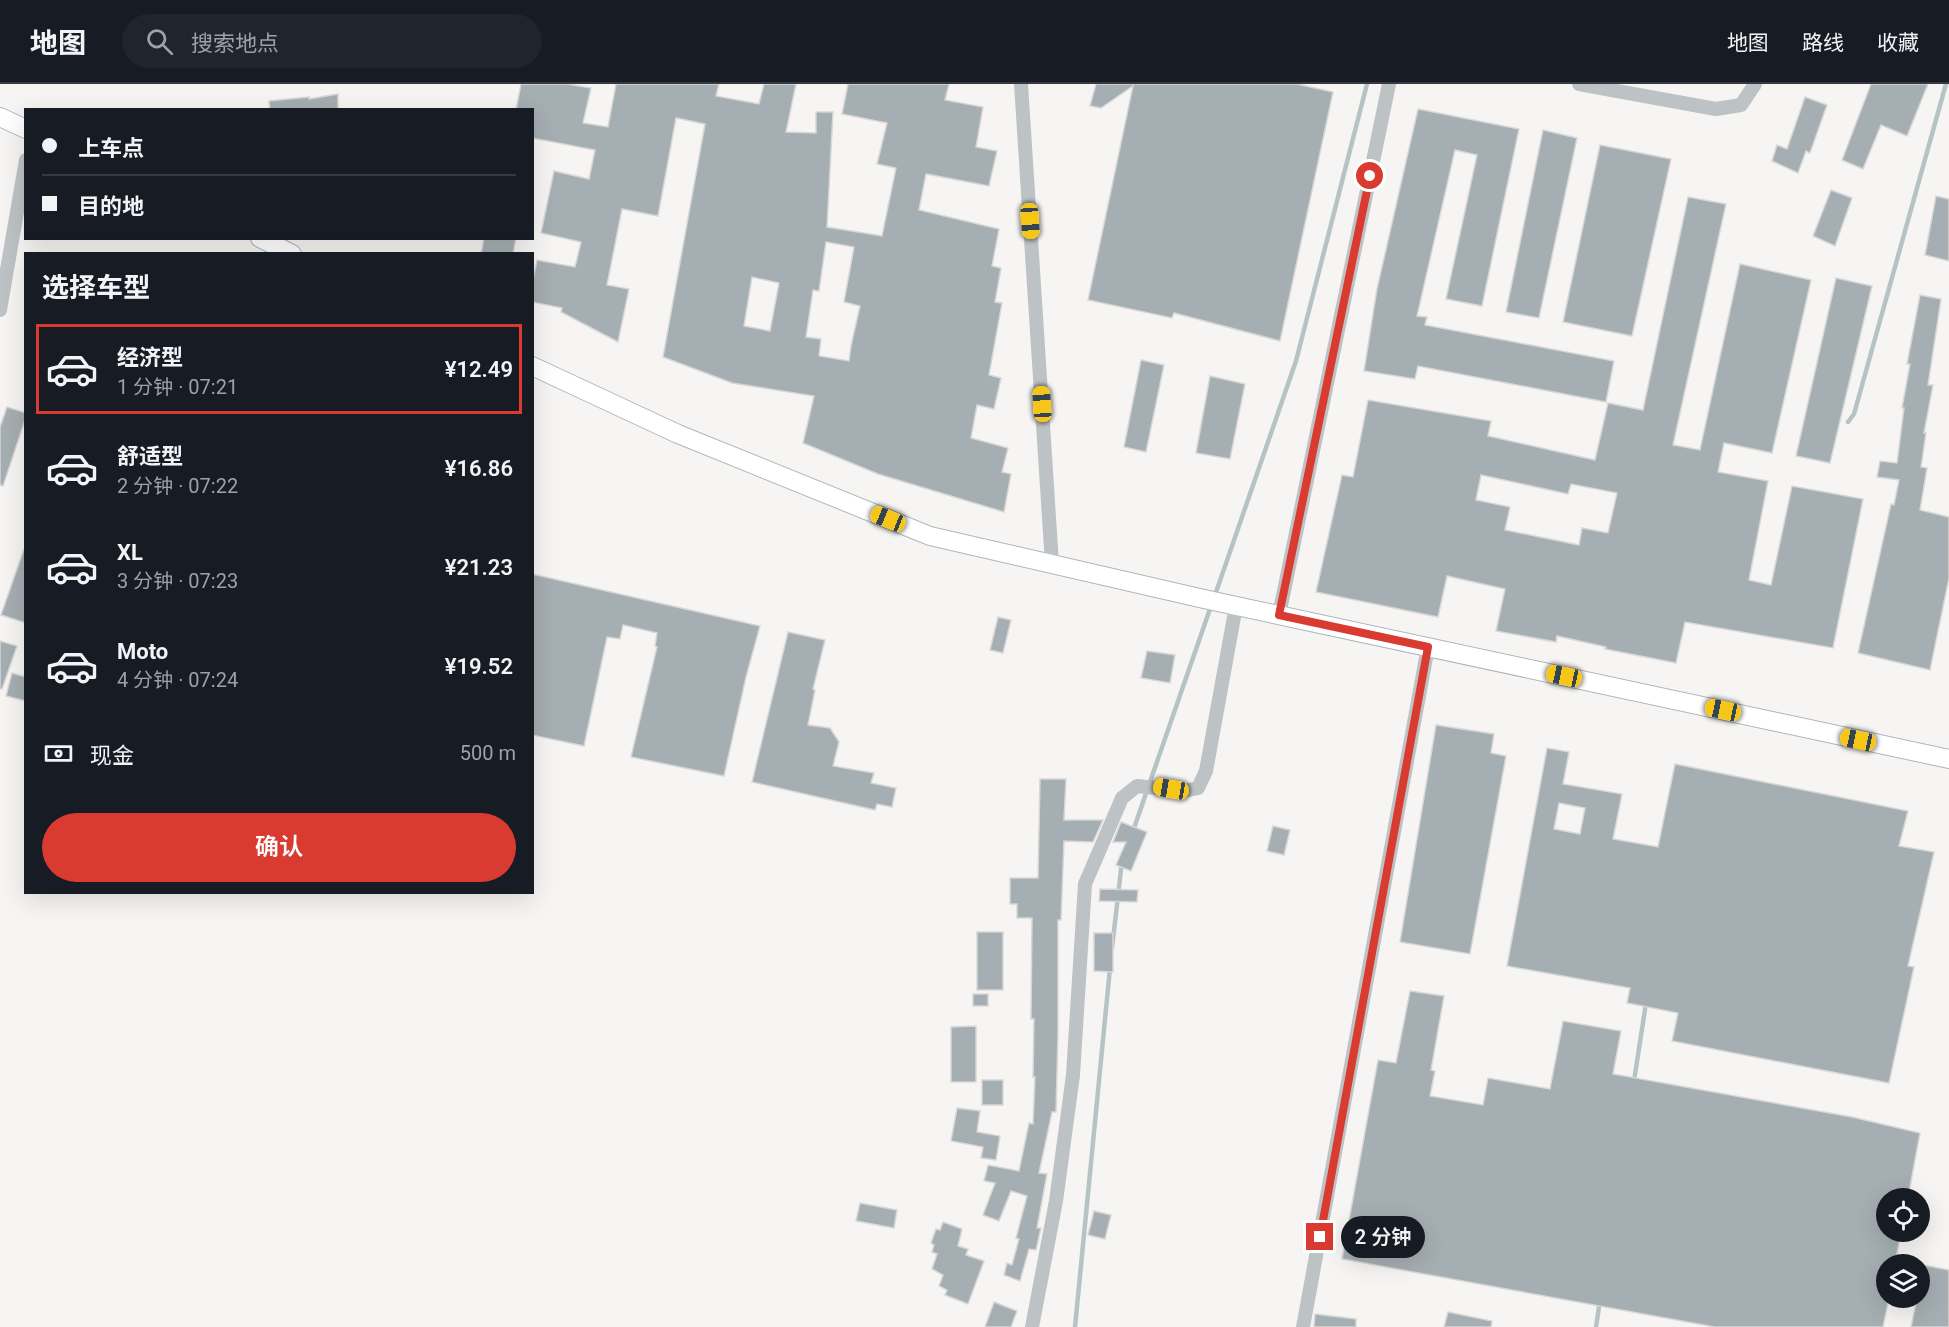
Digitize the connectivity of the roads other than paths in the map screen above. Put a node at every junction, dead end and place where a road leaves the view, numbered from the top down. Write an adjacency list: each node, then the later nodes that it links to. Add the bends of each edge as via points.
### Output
1 (1021, 84): 12 (street)
2 (1389, 84): 14 (street)
3 (1579, 84): 4 (street, via 1716,109 1741,105)
4 (1755, 84)
5 (0, 117): 6 (street)
6 (24, 128)
7 (24, 172): 10 (street)
8 (264, 240): 9 (street)
9 (288, 252)
10 (0, 310)
11 (534, 367): 12 (street, via 678,434 930,536)
12 (1052, 564): 13 (street)
13 (1230, 604): 14 (street); 17 (street, via 1206,771 1198,788 1184,791 1137,786 1122,798 1085,884 1073,1075 1056,1201)
14 (1279, 615): 15 (street)
15 (1428, 647): 16 (street); 18 (street)
16 (1949, 759)
17 (1032, 1327)
18 (1303, 1327)

